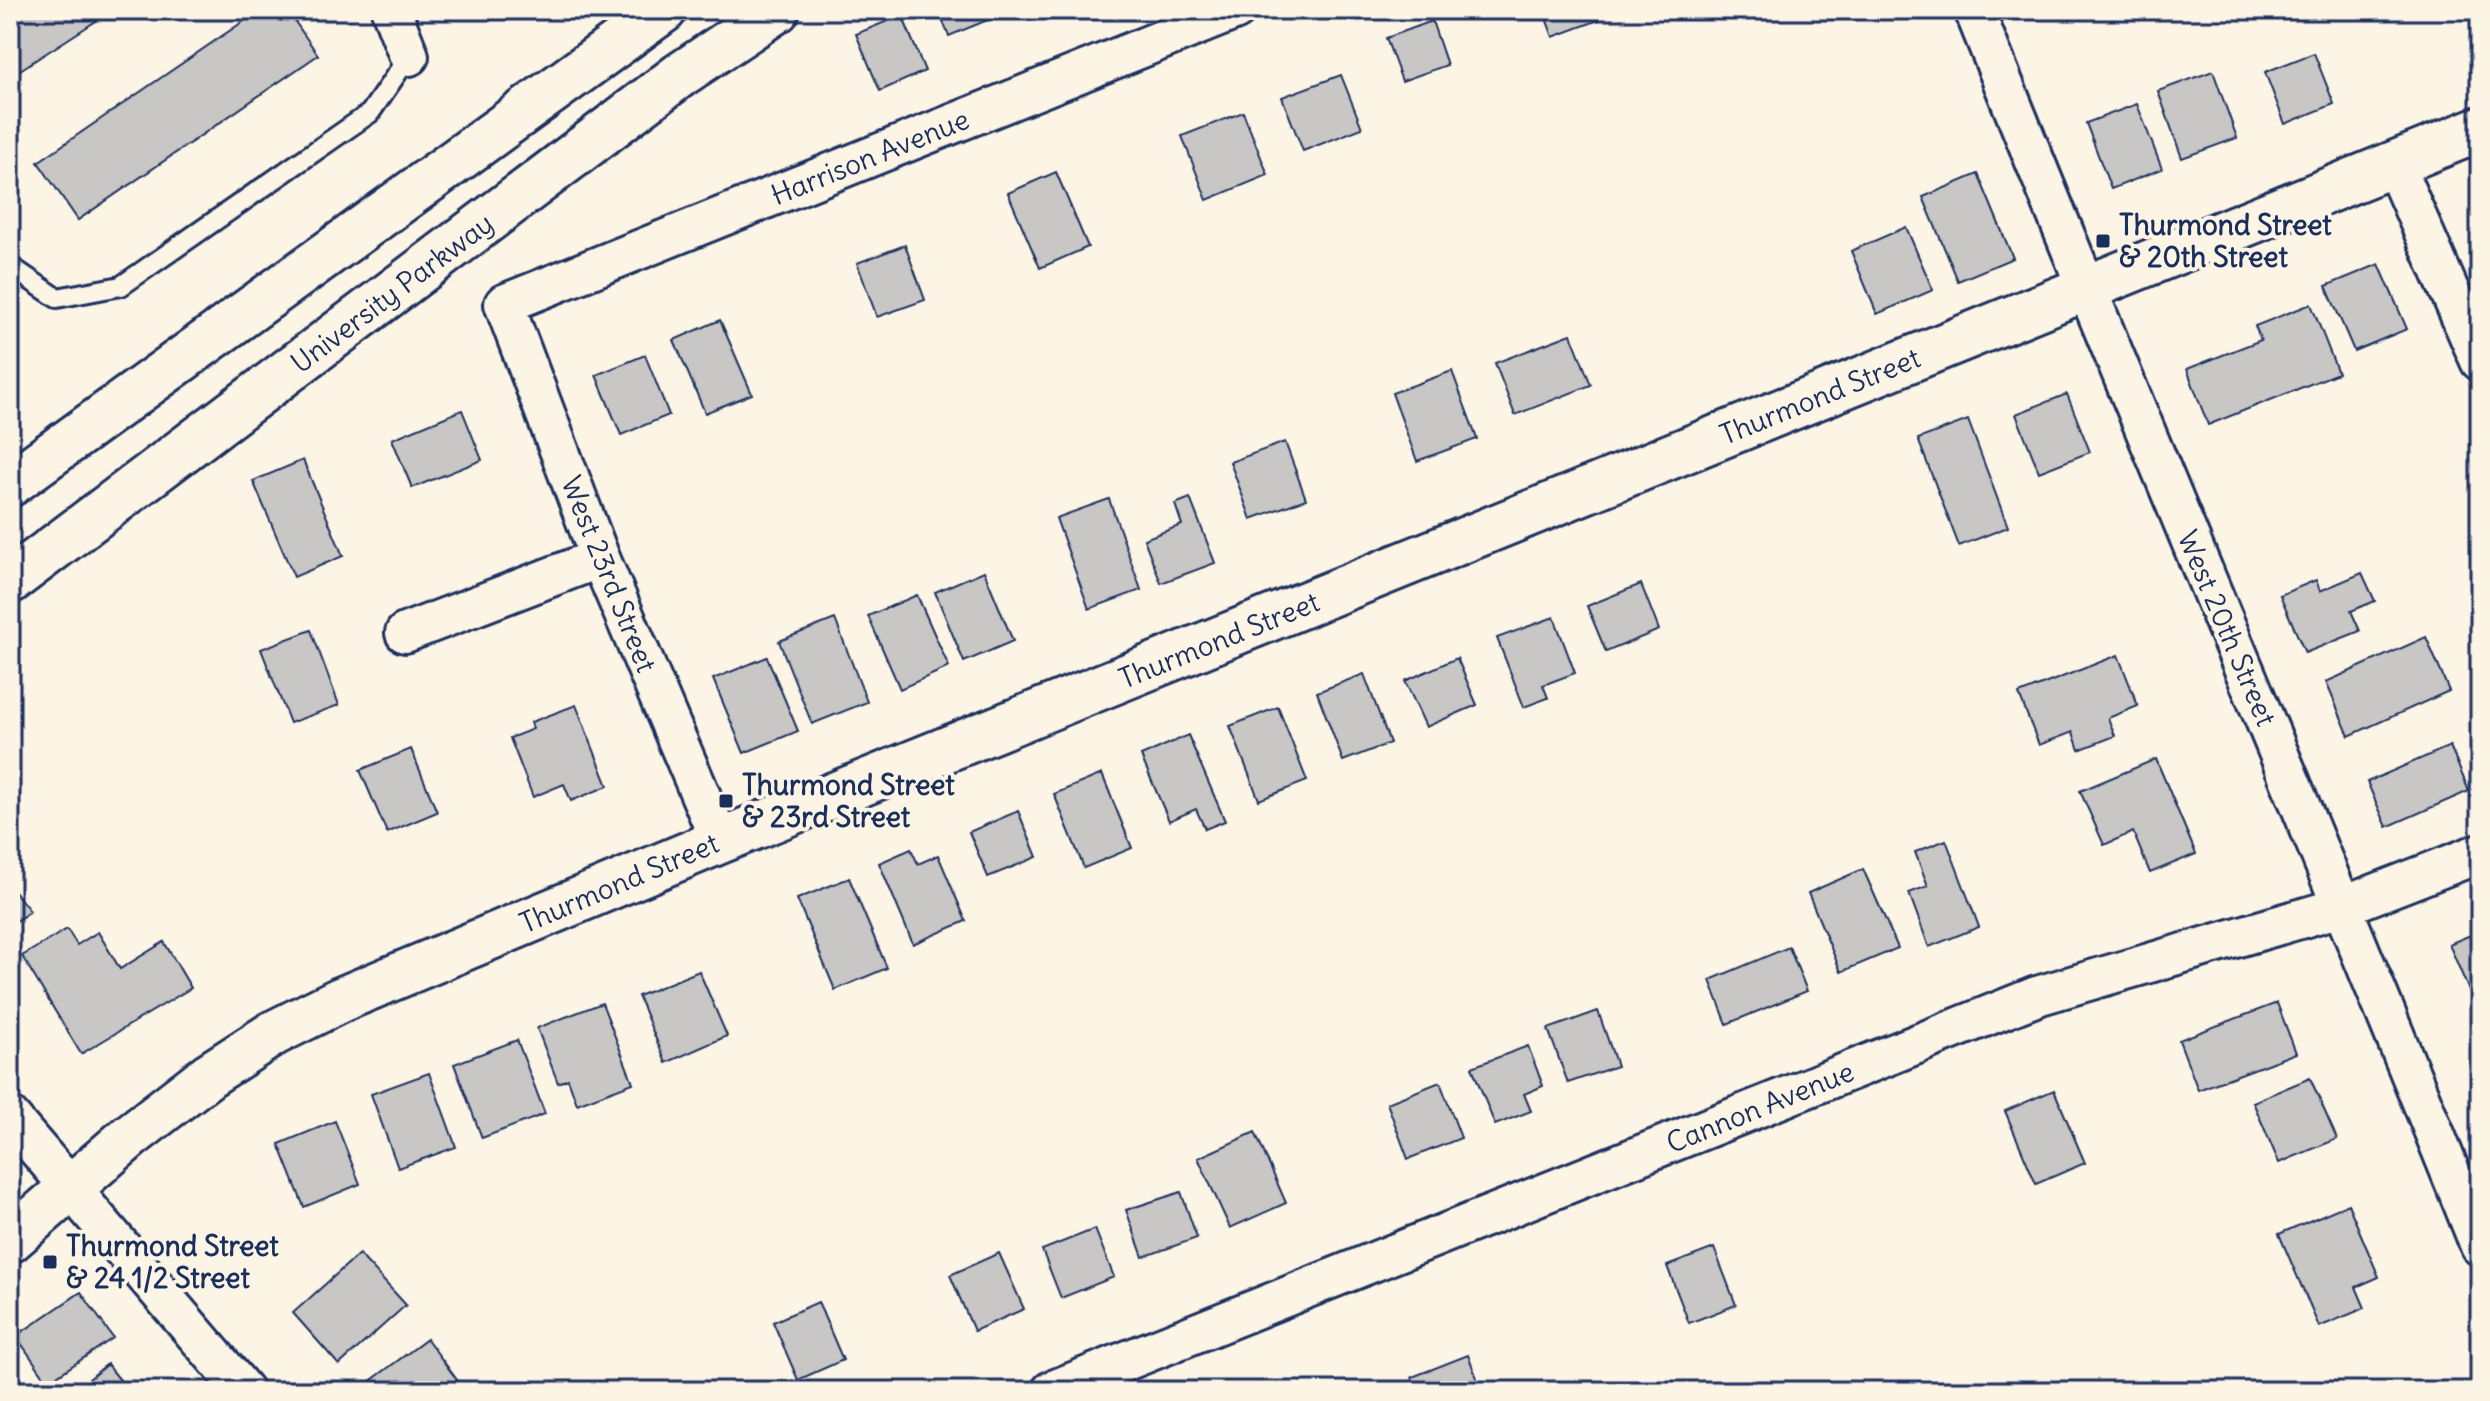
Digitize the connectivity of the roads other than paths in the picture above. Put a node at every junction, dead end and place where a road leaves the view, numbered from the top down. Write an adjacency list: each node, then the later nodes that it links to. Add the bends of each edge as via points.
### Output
1 (391, 10): 6 (street)
2 (664, 10): 13 (street)
3 (777, 10): 15 (street, University Parkway, via 680,75)
4 (1236, 10): 11 (street, Harrison Avenue)
5 (1974, 10): 10 (street, West 20th Street)
6 (409, 56): 9 (lane, via 370,113 121,286 57,298)
7 (2480, 129): 8 (street, Thurmond Street)
8 (2394, 164): 10 (street, Thurmond Street); 12 (street)
9 (10, 266)
10 (2085, 288): 17 (street, Thurmond Street); 19 (street, West 20th Street)
11 (504, 304): 14 (street, West 23rd Street)
12 (2480, 361)
13 (10, 484)
14 (600, 558): 16 (street); 17 (street, West 23rd Street)
15 (10, 581)
16 (405, 633)
17 (720, 841): 21 (street, Thurmond Street, via 340,1000 274,1033 209,1075)
18 (2480, 853): 19 (street, Cannon Avenue)
19 (2344, 906): 23 (street, West 20th Street); 25 (street, Cannon Avenue, via 2037,996)
20 (10, 1117): 21 (street)
21 (71, 1188): 22 (street, Thurmond Street); 24 (street)
22 (10, 1240)
23 (2480, 1246)
24 (244, 1391)
25 (1051, 1391)

